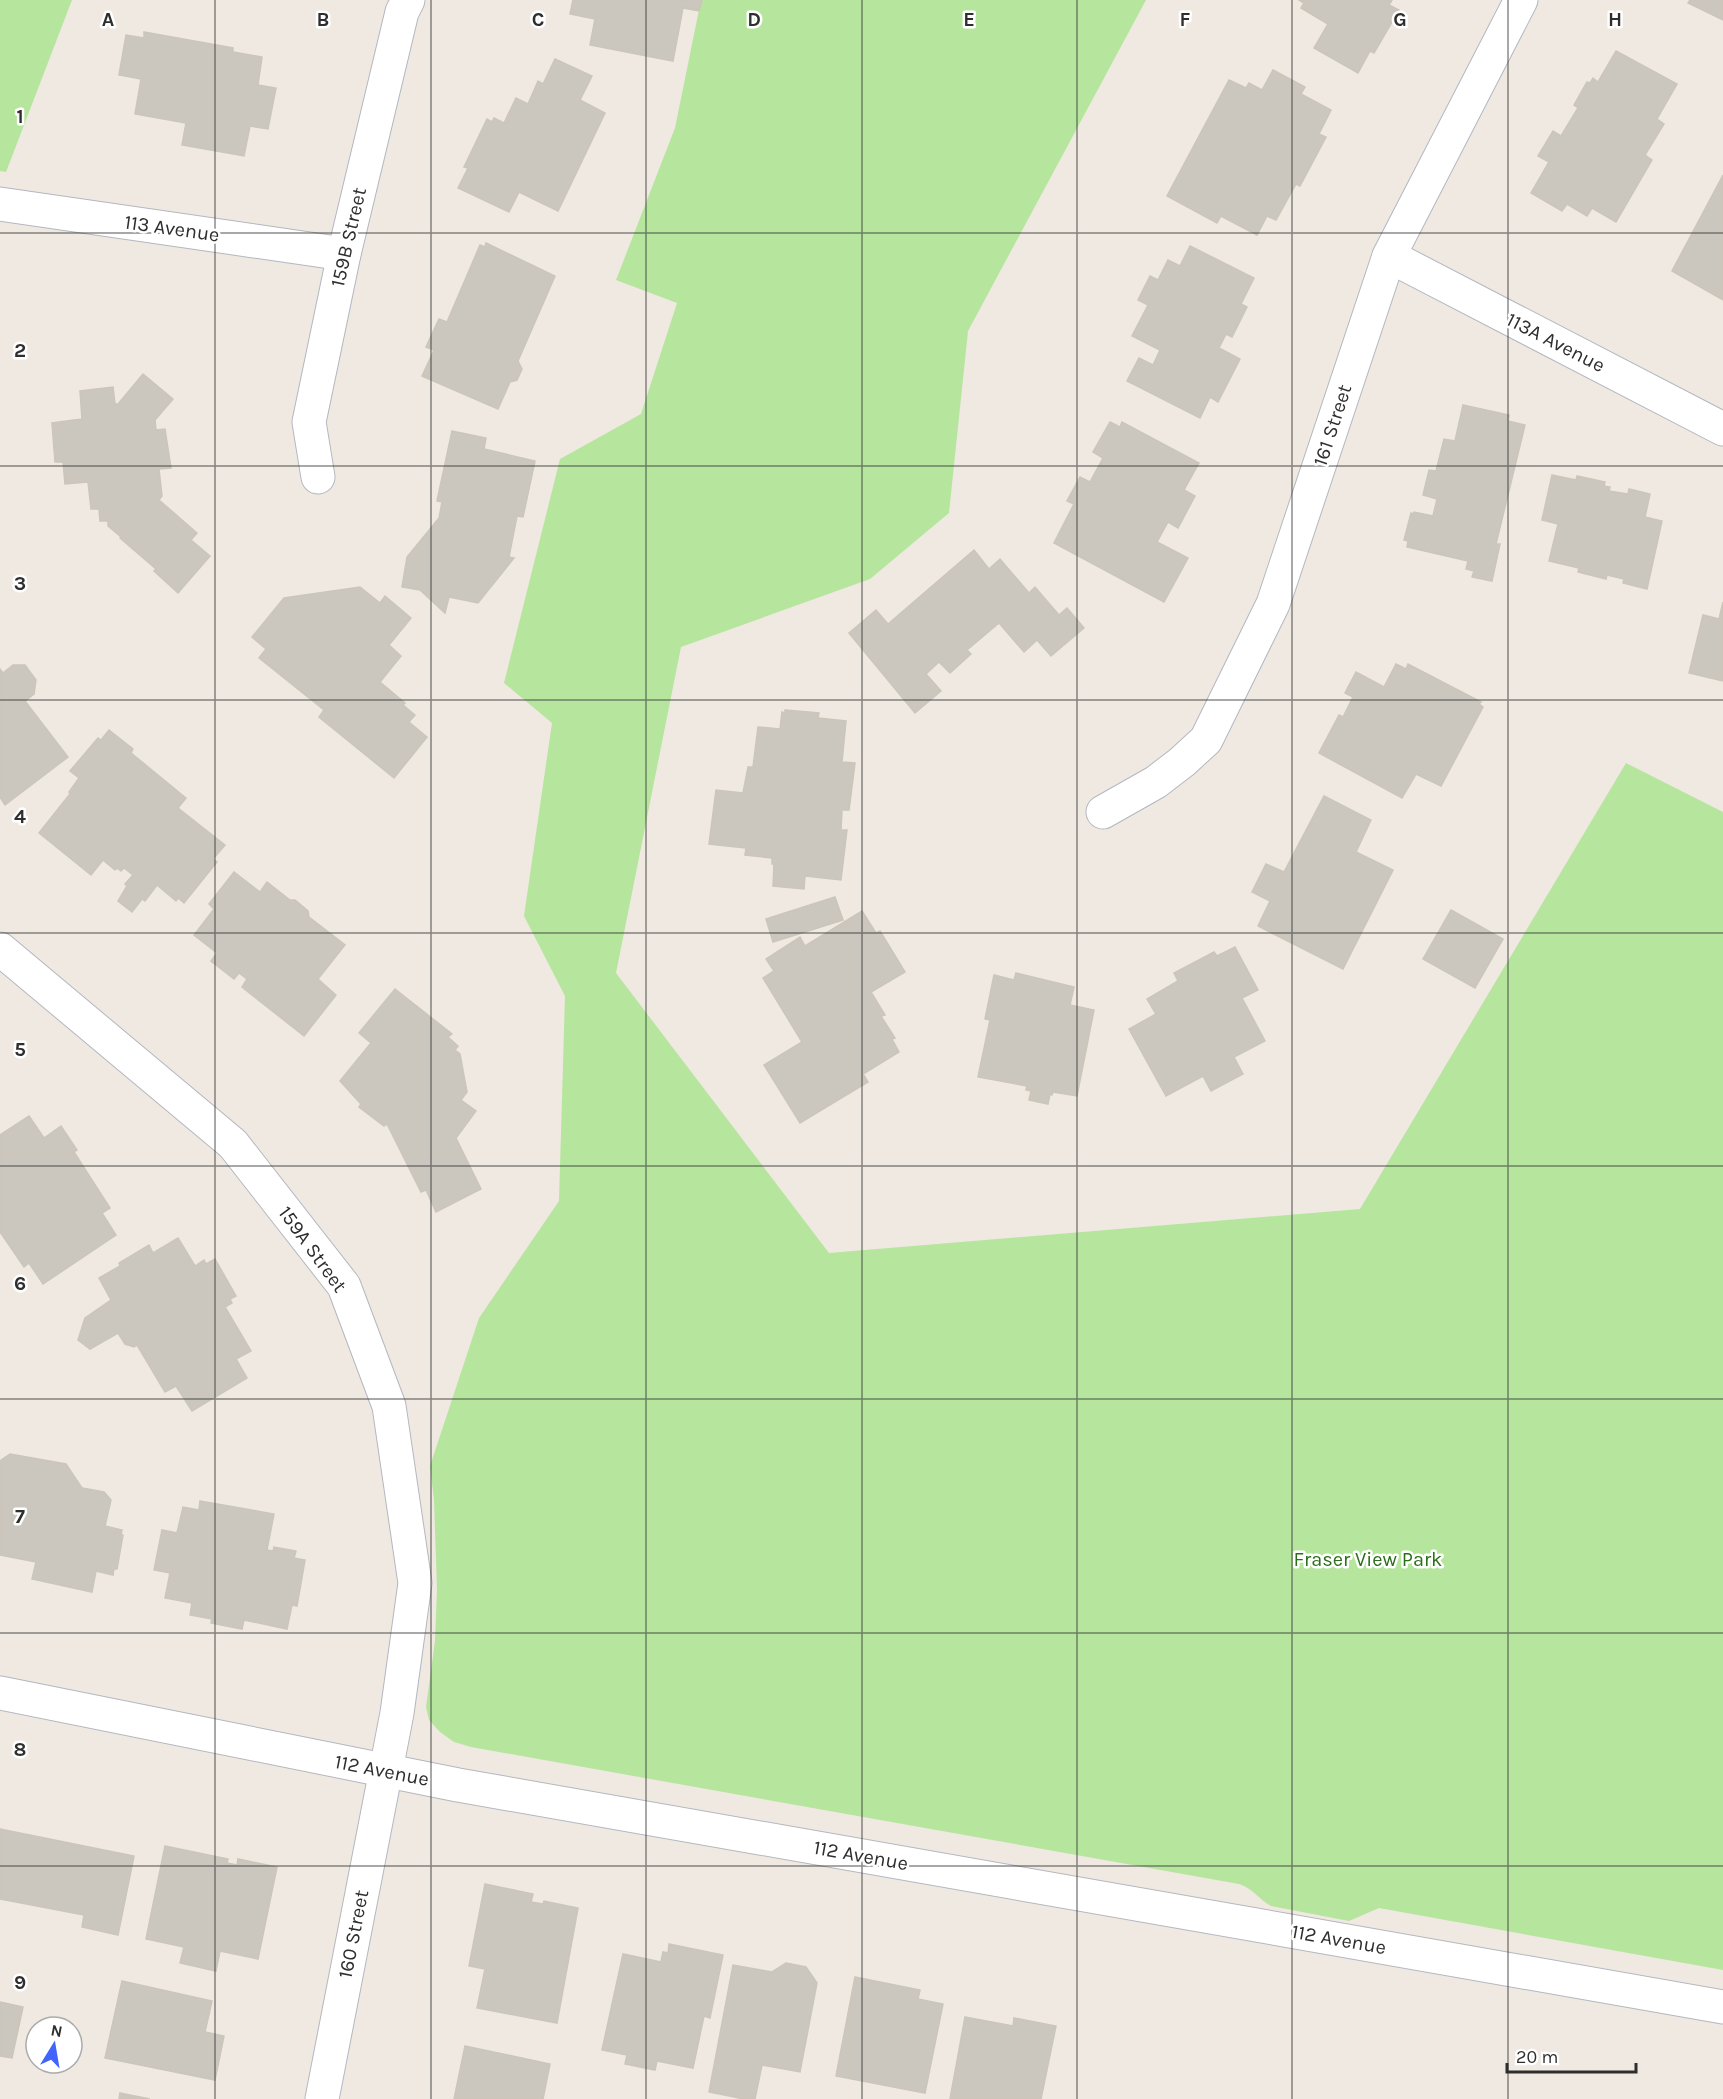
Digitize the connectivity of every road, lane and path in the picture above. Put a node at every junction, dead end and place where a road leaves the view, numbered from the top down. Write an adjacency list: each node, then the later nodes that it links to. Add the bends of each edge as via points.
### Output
1 (408, 0): 4 (street, 159B Street)
2 (1521, 0): 5 (street, 161 Street)
3 (0, 204): 4 (street, 113 Avenue)
4 (344, 254): 7 (street, 159B Street, via 309,422)
5 (1389, 256): 6 (street, 113A Avenue); 8 (street, 161 Street, via 1273,604 1206,740 1156,782)
6 (1723, 429)
7 (318, 477)
8 (1103, 812)
9 (0, 949): 11 (street, 159A Street, via 233,1144 344,1286 389,1406 415,1583)
10 (0, 1693): 11 (street, 112 Avenue)
11 (386, 1770): 12 (street, 112 Avenue); 13 (street, 160 Street)
12 (1723, 2007)
13 (322, 2099)

